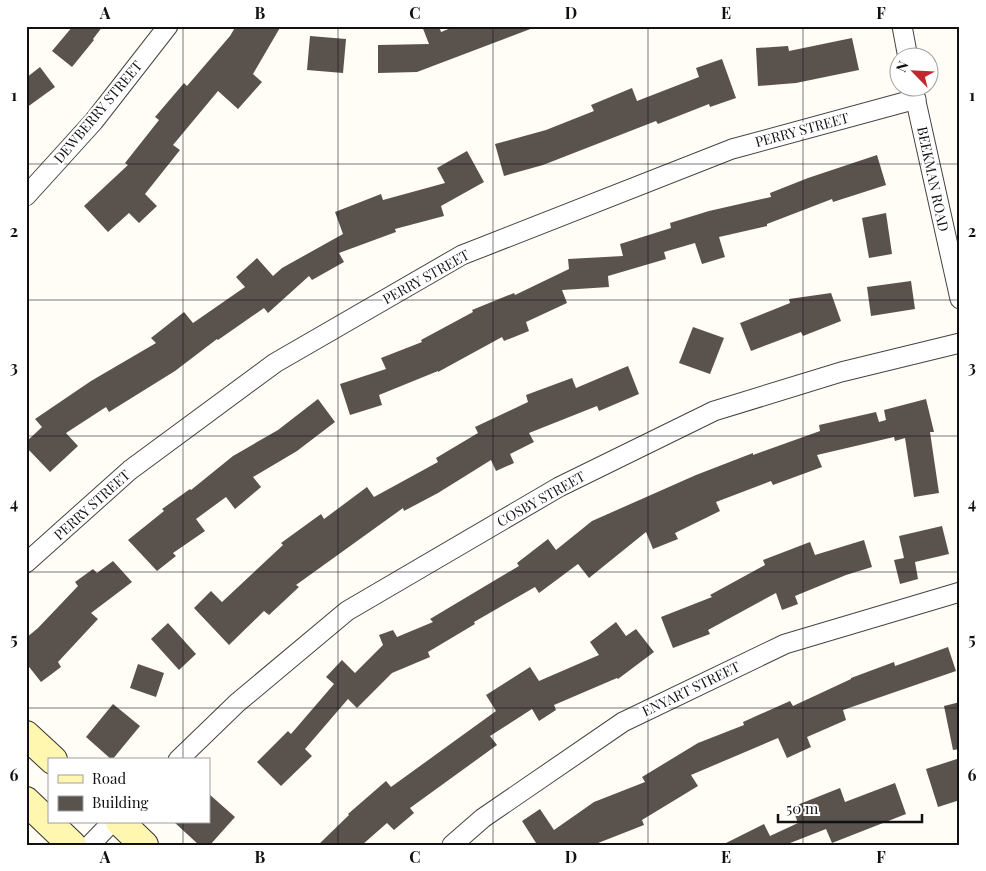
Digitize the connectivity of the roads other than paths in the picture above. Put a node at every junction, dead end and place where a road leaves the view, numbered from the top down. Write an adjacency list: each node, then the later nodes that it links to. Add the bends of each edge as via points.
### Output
1 (168, 26): 6 (street, DEWBERRY STREET, via 94,121)
2 (902, 26): 3 (street)
3 (906, 48)
4 (899, 98): 9 (street, PERRY STREET, via 732,149 462,255 275,363 130,470)
5 (916, 98): 7 (street, BEEKMAN ROAD)
6 (26, 196)
7 (960, 299)
8 (960, 343): 13 (street, COSBY STREET, via 840,372 714,411 559,487 347,611 237,703)
9 (26, 563)
10 (960, 592): 22 (street, ENYART STREET, via 785,644 623,722 483,818)
11 (26, 735): 12 (main road)
12 (51, 758)
13 (180, 758)
14 (26, 801): 15 (main road)
15 (48, 822)
16 (50, 824): 19 (main road)
17 (110, 824): 20 (street)
18 (122, 824): 21 (main road)
19 (72, 845)
20 (90, 845)
21 (144, 845)
22 (452, 845)

